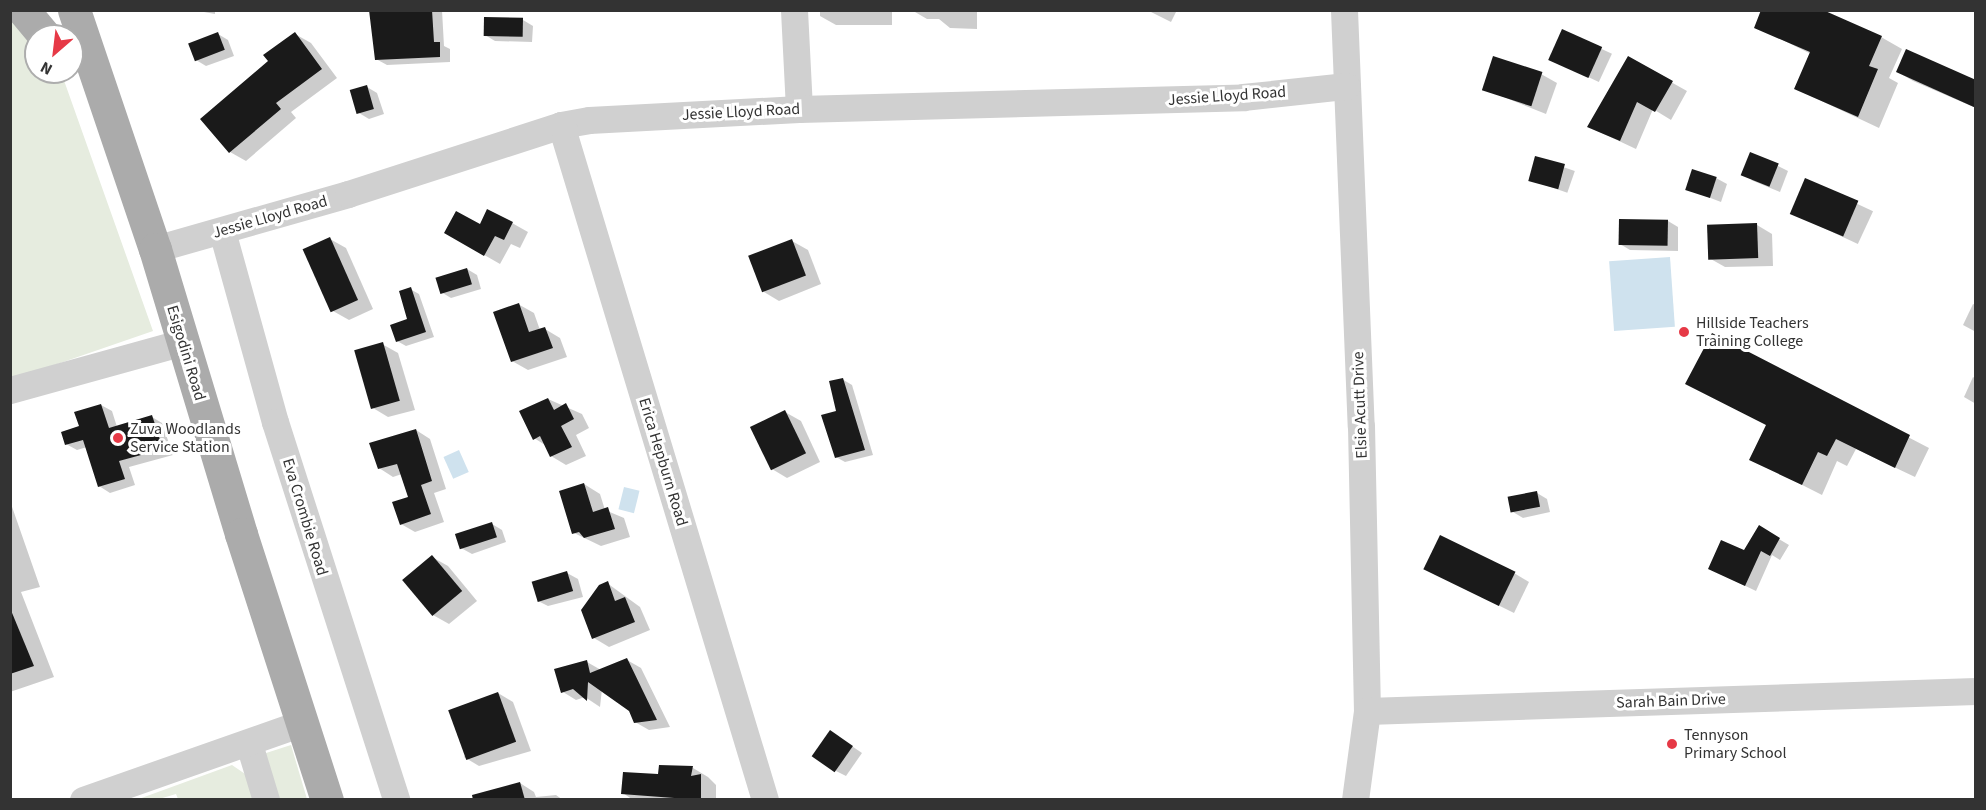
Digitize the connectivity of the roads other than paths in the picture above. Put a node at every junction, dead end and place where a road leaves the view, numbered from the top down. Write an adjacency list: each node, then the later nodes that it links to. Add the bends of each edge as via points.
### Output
1 (23, 10): 4 (main road)
2 (794, 10): 7 (street)
3 (1344, 10): 6 (street, Elsie Acutt Drive)
4 (35, 24)
5 (84, 43): 10 (main road, Esigodini Road)
6 (1346, 86): 7 (street, Jessie Lloyd Road, via 1242,98); 14 (street, Elsie Acutt Drive, via 1361,426)
7 (799, 109): 8 (street, Jessie Lloyd Road, via 604,119)
8 (561, 125): 9 (street, Jessie Lloyd Road); 21 (street, Erica Hepburn Road)
9 (222, 231): 10 (street, Jessie Lloyd Road); 20 (street, Eva Crombie Road, via 275,422)
10 (155, 249): 11 (main road, Esigodini Road)
11 (183, 342): 12 (street); 15 (main road, Esigodini Road)
12 (10, 390)
13 (1976, 691): 14 (street, Sarah Bain Drive)
14 (1367, 711): 22 (street, Elsie Acutt Drive)
15 (302, 723): 16 (street); 19 (main road, Esigodini Road)
16 (249, 744): 17 (street); 18 (street)
17 (83, 800)
18 (266, 800)
19 (327, 800)
20 (396, 800)
21 (765, 800)
22 (1355, 800)

